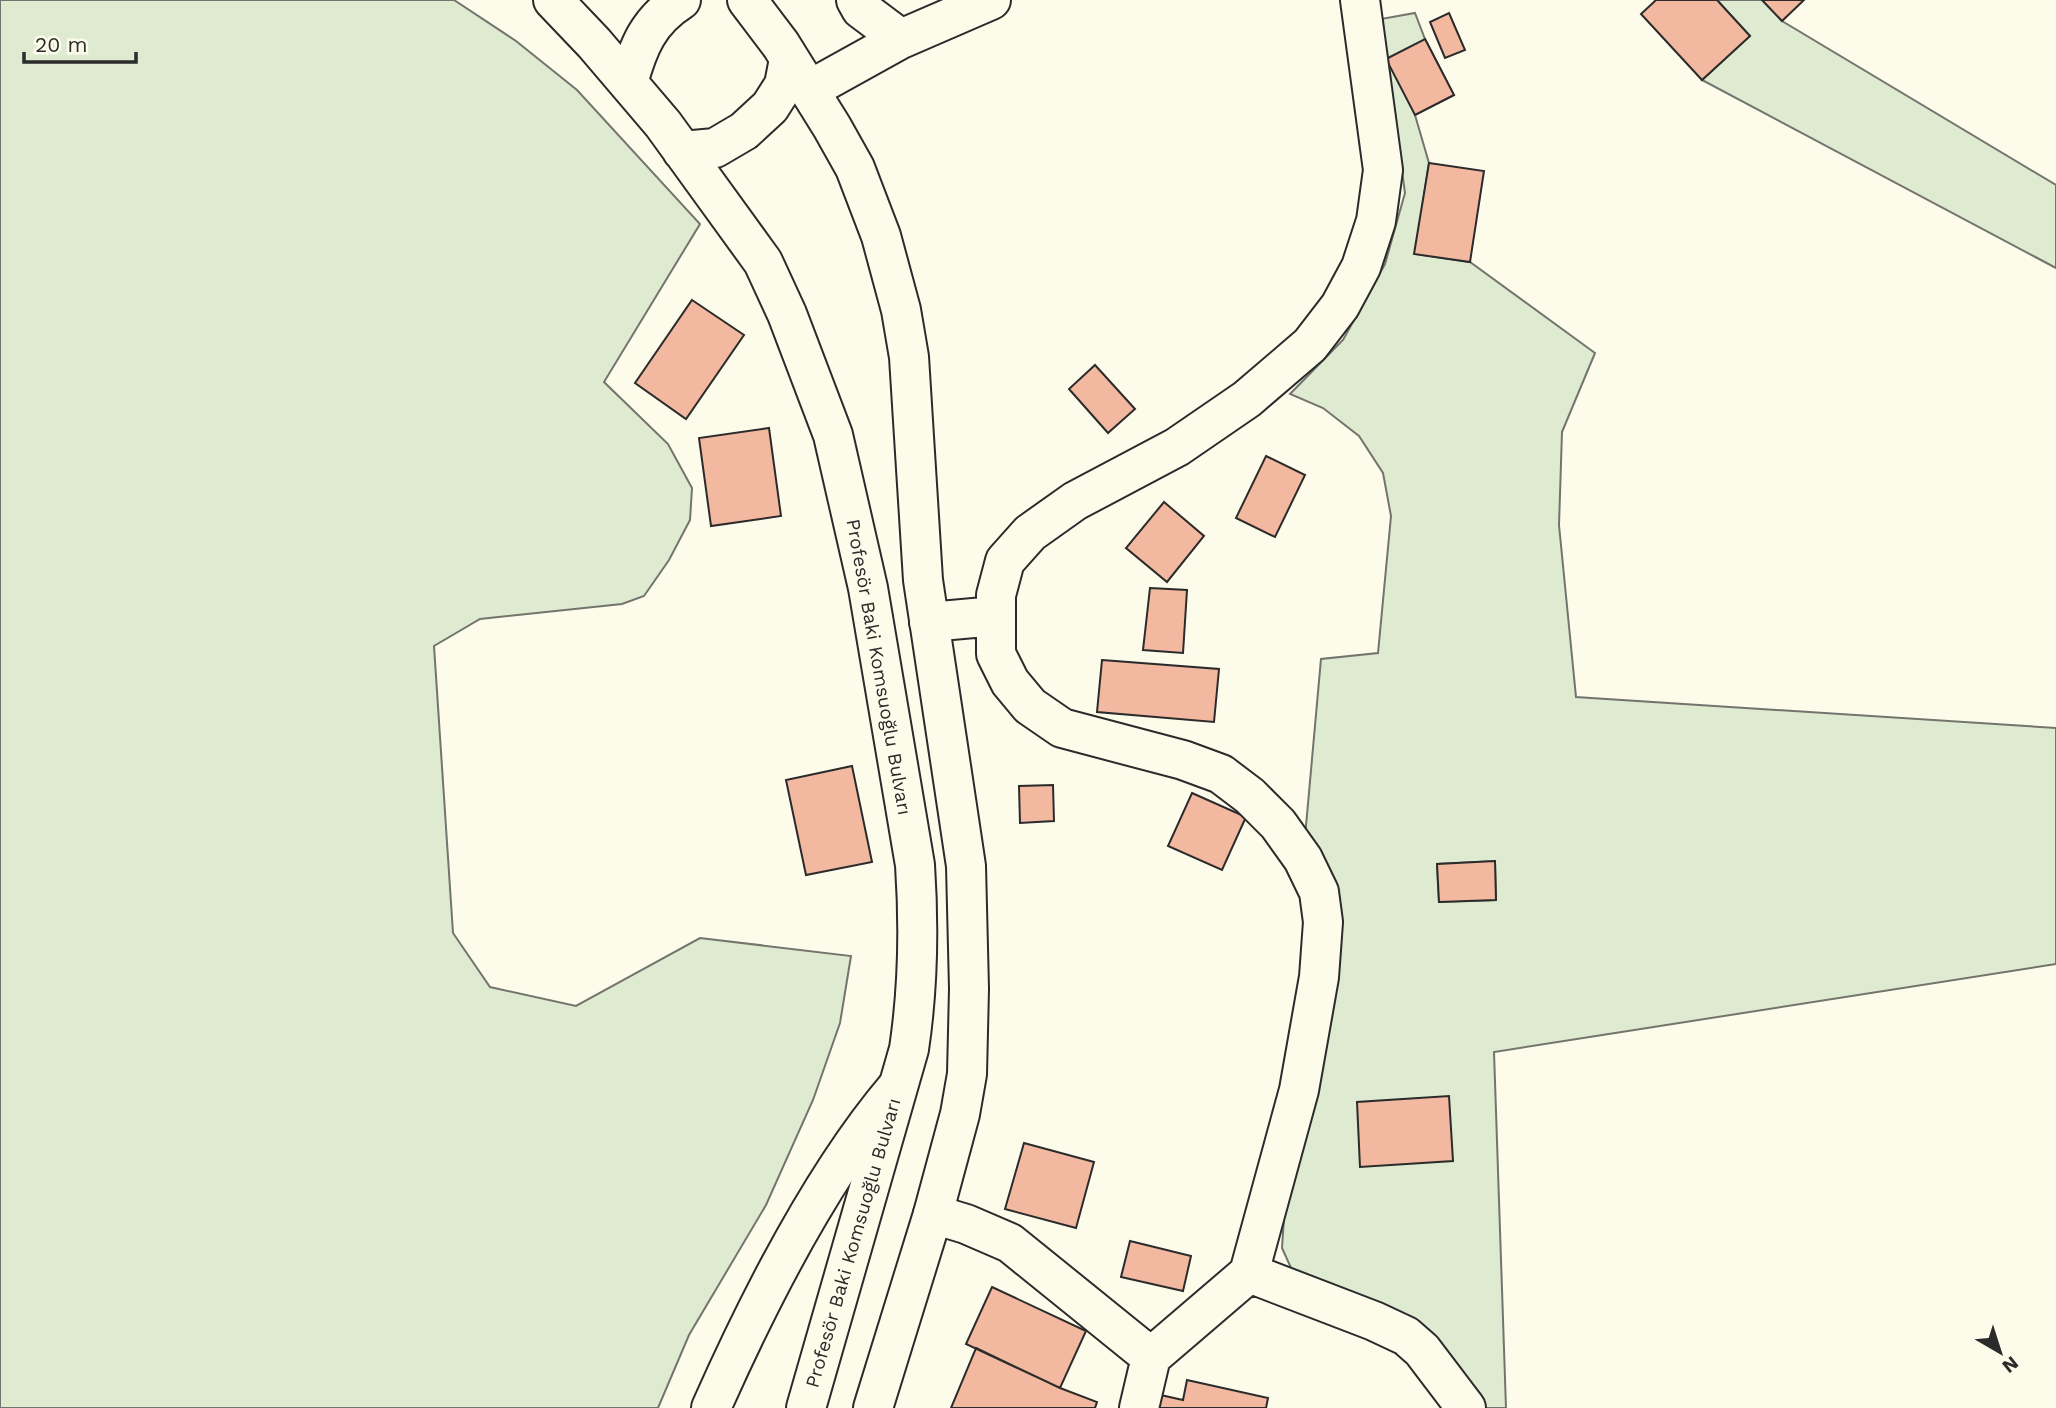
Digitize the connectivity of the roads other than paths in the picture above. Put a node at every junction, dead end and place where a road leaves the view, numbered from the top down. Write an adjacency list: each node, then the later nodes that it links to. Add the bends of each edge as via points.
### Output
1 (553, 0): 9 (main road, Profesör Baki Komsuoğlu Bulvarı)
2 (681, 0): 9 (main road, via 654,23 638,47)
3 (747, 0): 8 (main road)
4 (856, 0): 7 (main road, via 861,9)
5 (991, 0): 7 (main road)
6 (1360, 0): 11 (main road, via 1383,170 1376,221 1361,267 1340,306 1310,345 1247,399 1177,447 1075,501 1030,533 1005,561)
7 (901, 39): 8 (main road)
8 (799, 74): 10 (main road, via 744,131 715,148); 12 (main road, via 855,168 881,236 901,310 909,357)
9 (628, 83): 10 (main road, Profesör Baki Komsuoğlu Bulvarı)
10 (682, 151): 13 (main road, Profesör Baki Komsuoğlu Bulvarı, via 763,262 836,448 868,588 915,865 914,1012)
11 (996, 616): 12 (main road); 15 (main road, via 996,653 1010,682 1030,706 1062,728 1221,774 1278,824 1319,892 1323,922 1319,977 1299,1090)
12 (929, 622): 14 (main road, via 966,866 969,989 967,1074)
13 (897, 1087): 17 (main road, via 832,1178 786,1256); 18 (main road, Profesör Baki Komsuoğlu Bulvarı)
14 (933, 1214): 16 (main road, via 1010,1242); 19 (main road)
15 (1249, 1273): 16 (main road); 21 (main road, via 1406,1336)
16 (1151, 1357): 20 (main road)
17 (711, 1408)
18 (806, 1408)
19 (873, 1408)
20 (1139, 1408)
21 (1466, 1408)

